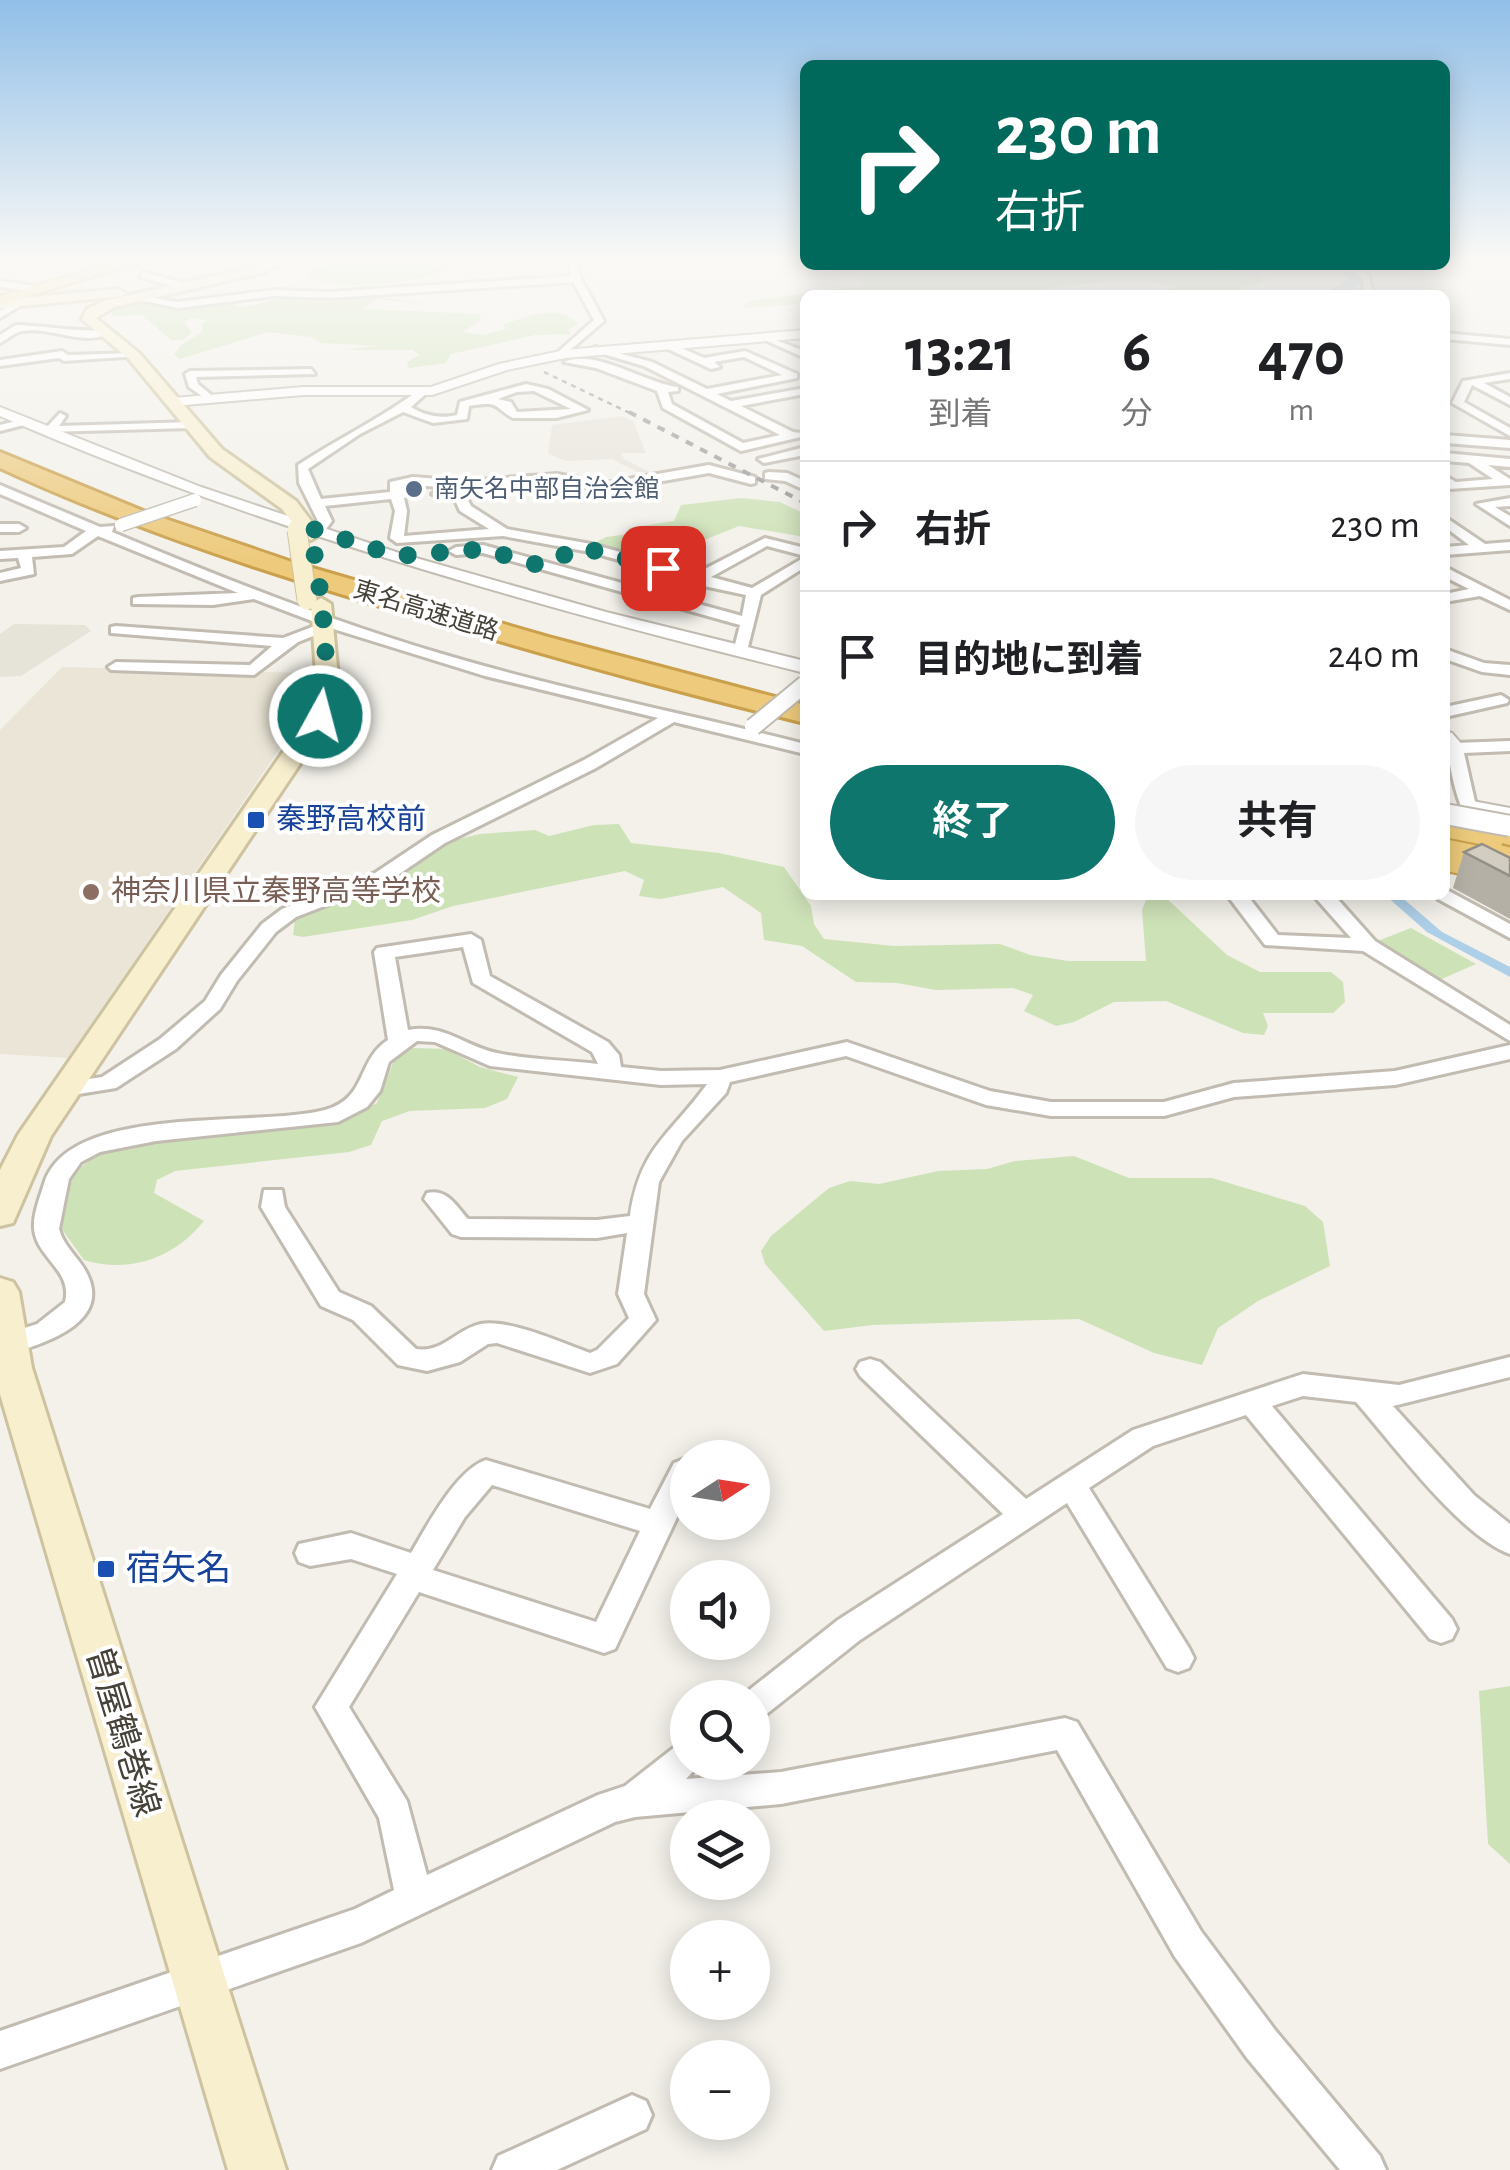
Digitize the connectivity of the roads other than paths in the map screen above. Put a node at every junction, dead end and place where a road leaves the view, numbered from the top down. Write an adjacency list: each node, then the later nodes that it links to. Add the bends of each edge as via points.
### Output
1 (138, 361): 22 (main road)
2 (229, 361): 10 (street, via 188,367)
3 (543, 361): 15 (street)
4 (582, 361): 16 (street)
5 (638, 361): 14 (street)
6 (703, 361): 13 (street)
7 (761, 361): 9 (street)
8 (789, 361): 9 (street)
9 (771, 366): 13 (street, via 793,376)
10 (190, 374): 19 (street); 19 (street, via 310,372 306,384)
11 (1510, 376): 12 (street)
12 (1472, 381): 23 (street); 33 (street, via 1458,403)
13 (750, 384): 18 (street)
14 (692, 386): 16 (street); 18 (street)
15 (424, 391): 19 (street); 26 (street)
16 (662, 391): 35 (street, via 666,406 741,447)
17 (800, 392): 20 (street)
18 (706, 393): 25 (street)
19 (203, 394): 22 (street)
20 (776, 397): 24 (street); 25 (street)
21 (486, 400): 21 (street, via 507,404 513,416 582,410 532,385); 26 (street, via 464,404 463,417 451,421)
22 (172, 402): 30 (main road)
23 (1510, 402)
24 (790, 404)
25 (730, 406): 35 (street)
26 (404, 408): 53 (street, via 304,465 303,482)
27 (0, 411): 29 (street)
28 (60, 416): 32 (street)
29 (24, 422): 31 (street); 32 (street)
30 (192, 425): 32 (street); 56 (main road)
31 (0, 428)
32 (46, 431): 51 (street)
33 (1510, 433)
34 (800, 434): 35 (street)
35 (790, 436)
36 (1450, 438): 38 (street)
37 (0, 440): 91 (highway, 東名高速道路, via 115,489 340,568)
38 (1510, 444)
39 (800, 452): 42 (street)
40 (1450, 457): 43 (street)
41 (0, 459): 94 (highway, 東名高速道路, via 183,533 322,579)
42 (764, 459)
43 (1471, 459): 44 (street); 48 (street, via 1506,482)
44 (1510, 463)
45 (768, 476): 47 (street)
46 (751, 480): 50 (street, via 709,469 606,487 557,478 468,485 413,481 394,485)
47 (800, 484)
48 (1450, 484)
49 (0, 489): 59 (street)
50 (394, 495): 53 (street); 60 (street, via 459,494 465,508); 60 (street, via 402,540)
51 (202, 498): 56 (street); 59 (street, bridge)
52 (1510, 502): 54 (street, via 1482,504)
53 (315, 504): 56 (street, via 325,522)
54 (1510, 522)
55 (1450, 525): 63 (street)
56 (305, 527): 68 (street); 81 (main road)
57 (0, 528): 58 (street)
58 (19, 528)
59 (102, 532): 66 (street, via 67,551); 76 (street)
60 (502, 532): 62 (street)
61 (1510, 546): 63 (street)
62 (580, 547): 70 (street); 73 (street)
63 (1482, 548): 65 (street)
64 (800, 551): 73 (street, via 764,542)
65 (1450, 551)
66 (24, 554): 67 (street); 72 (street, via 29,571)
67 (0, 555)
68 (397, 556): 70 (street, via 483,549); 85 (street)
69 (800, 564): 75 (street)
70 (542, 566): 78 (street)
71 (1450, 573): 74 (street)
72 (0, 577)
73 (699, 578): 75 (street); 78 (street)
74 (1478, 592): 77 (street); 80 (street)
75 (754, 593): 82 (street)
76 (258, 595): 79 (street); 81 (street)
77 (1450, 597)
78 (660, 599): 82 (street)
79 (138, 601)
80 (1510, 606)
81 (317, 612): 84 (street); 95 (street, via 388,642 487,671); 119 (main road, via 328,688 320,716)
82 (749, 622): 85 (street)
83 (116, 630): 84 (street)
84 (282, 642): 88 (street, via 254,670)
85 (741, 652): 87 (street)
86 (1450, 656): 89 (street)
87 (800, 666)
88 (116, 667)
89 (1510, 670)
90 (800, 688): 96 (street, bridge)
91 (800, 694)
92 (1501, 700): 93 (street)
93 (1450, 711)
94 (800, 713)
95 (673, 716): 96 (street); 119 (street, via 586,768 438,839 382,876 289,912 269,928 213,1005 168,1044 108,1083)
96 (750, 730): 98 (street)
97 (1450, 742): 99 (street); 100 (street)
98 (800, 746)
99 (1510, 746)
100 (1451, 779): 102 (street)
101 (1510, 815): 102 (street)
102 (1452, 818): 103 (street, bridge); 104 (highway)
103 (1510, 826)
104 (1510, 846)
105 (1450, 856): 106 (highway, bridge)
106 (1510, 868)
107 (1450, 897): 111 (street)
108 (1240, 900): 112 (street, via 1272,941)
109 (1328, 900): 112 (street)
110 (380, 928): 113 (street)
111 (1510, 932)
112 (1368, 945): 114 (street)
113 (384, 952): 115 (street); 117 (street, via 471,940 480,979 600,1047)
114 (1510, 1034)
115 (399, 1042): 117 (street, via 426,1034 490,1059); 125 (street, via 378,1060 359,1102 330,1117 112,1139 72,1156 59,1171 46,1222 76,1276 79,1301 67,1318 38,1336)
116 (1510, 1052): 118 (street, via 1395,1078 1234,1090 1164,1109 1016,1106 847,1049)
117 (610, 1071): 118 (street)
118 (720, 1077): 123 (street, via 647,1182)
119 (66, 1089): 122 (main road)
120 (273, 1196): 123 (street, via 273,1207 330,1300 362,1313 408,1358 427,1361 498,1332 590,1363 607,1357 644,1320 632,1294)
121 (436, 1199): 123 (street, via 460,1228)
122 (1, 1205)
123 (640, 1223)
124 (0, 1292): 125 (main road, 曽屋鶴巻線)
125 (8, 1344): 143 (main road, 曽屋鶴巻線)
126 (1510, 1368): 128 (street, via 1399,1396)
127 (870, 1369): 132 (street)
128 (1364, 1392): 129 (street, via 1303,1386); 134 (street, via 1464,1504)
129 (1252, 1402): 130 (street, via 1143,1438); 137 (street)
130 (1070, 1483): 132 (street); 138 (street)
131 (670, 1500): 133 (street)
132 (1023, 1514): 139 (street)
133 (658, 1524): 136 (street, via 486,1472); 136 (street, via 604,1639)
134 (1510, 1541)
135 (310, 1553): 136 (street, via 350,1546)
136 (414, 1573): 142 (street, via 331,1706 395,1813)
137 (1441, 1630)
138 (1178, 1658)
139 (770, 1691)
140 (670, 1772): 141 (street)
141 (635, 1800): 142 (street); 148 (street, via 781,1788 1064,1733 1188,1944)
142 (414, 1898): 143 (street, via 362,1925 235,1972)
143 (197, 1979): 144 (street); 146 (main road, 曽屋鶴巻線)
144 (0, 2050)
145 (632, 2116): 147 (street)
146 (256, 2170)
147 (512, 2170)
148 (1366, 2170)

